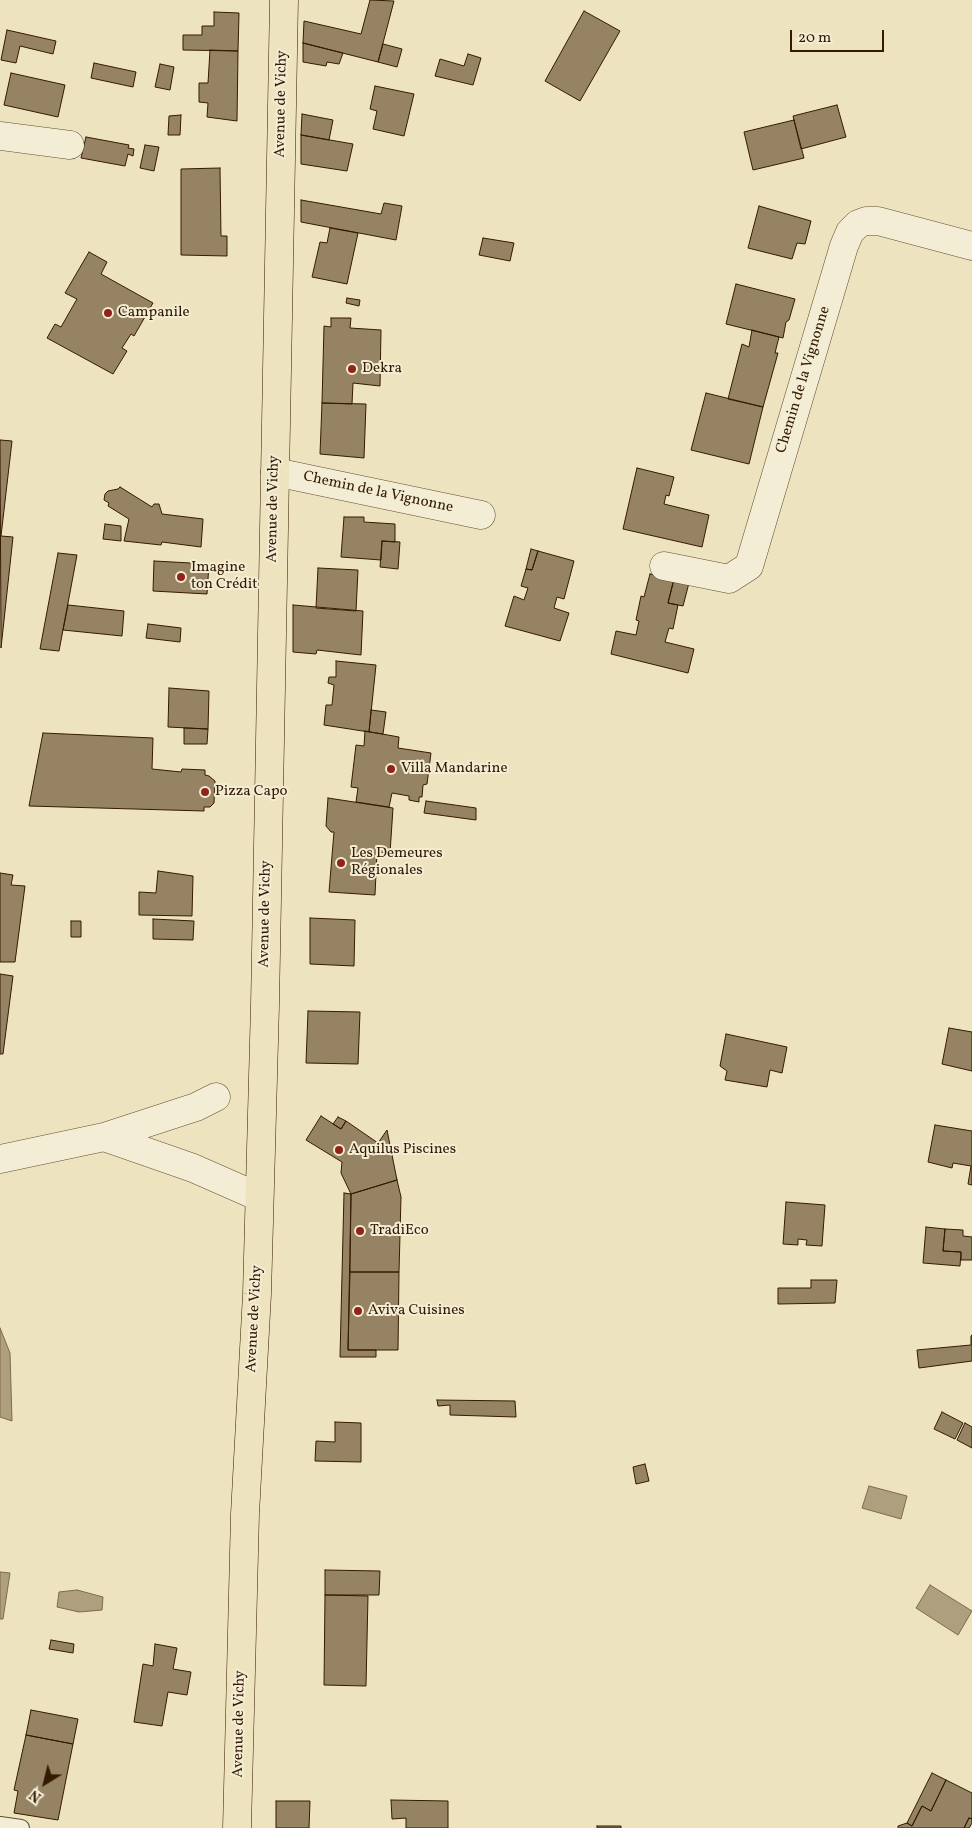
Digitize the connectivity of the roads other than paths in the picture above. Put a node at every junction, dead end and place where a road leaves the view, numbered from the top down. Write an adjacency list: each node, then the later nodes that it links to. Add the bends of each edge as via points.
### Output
1 (284, 0): 5 (main road, Avenue de Vichy)
2 (0, 136): 3 (street)
3 (70, 145)
4 (972, 246): 7 (street, Chemin de la Vignonne, via 878,221 858,224 850,232 749,566 729,579)
5 (275, 472): 6 (street, Chemin de la Vignonne); 11 (main road, Avenue de Vichy)
6 (481, 514)
7 (664, 566)
8 (216, 1097): 9 (street, via 196,1107)
9 (104, 1137): 10 (street); 11 (street, via 193,1168)
10 (0, 1159)
11 (259, 1197): 14 (main road, Avenue de Vichy, via 257,1294 244,1514)
12 (0, 1825): 13 (lane)
13 (21, 1828)
14 (238, 1828)

